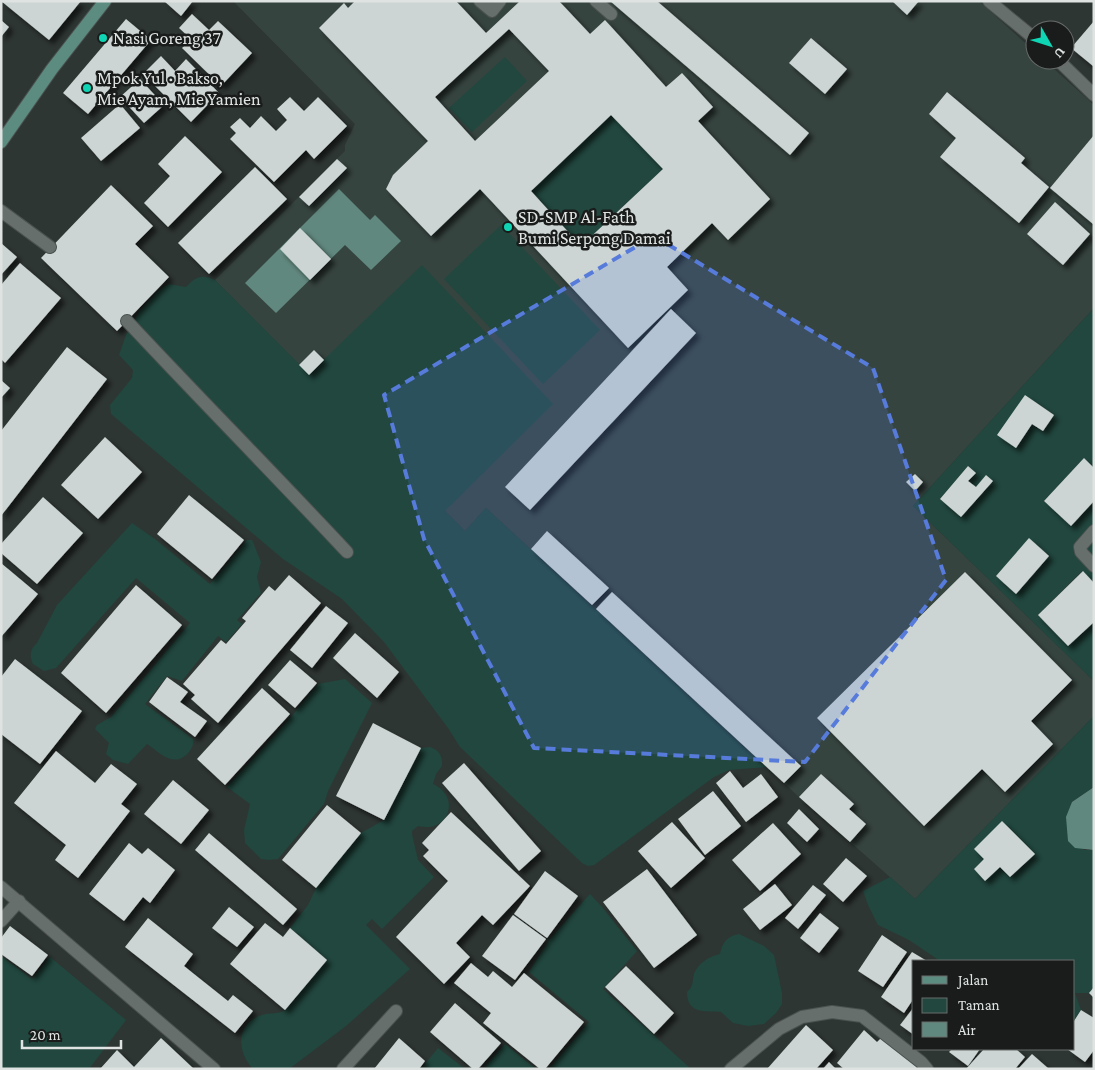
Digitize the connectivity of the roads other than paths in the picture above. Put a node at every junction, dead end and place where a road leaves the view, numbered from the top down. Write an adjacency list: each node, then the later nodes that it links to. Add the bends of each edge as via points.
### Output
1 (105, 1): 10 (street)
2 (480, 1): 3 (street, via 492,11)
3 (500, 1)
4 (596, 1): 6 (street)
5 (989, 1): 7 (street)
6 (611, 14)
7 (1025, 31)
8 (1068, 70): 9 (street)
9 (1094, 95)
10 (1, 142)
11 (1, 211): 12 (street)
12 (50, 248)
13 (127, 320): 15 (street)
14 (1094, 531): 16 (street, via 1080,547)
15 (347, 552)
16 (1094, 566)
17 (1, 886): 18 (street)
18 (19, 901): 19 (street); 21 (street)
19 (1, 921)
20 (396, 1011): 22 (street)
21 (214, 1069)
22 (343, 1069)
23 (731, 1069): 24 (street, via 779,1029 802,1017 832,1012 862,1016)
24 (927, 1069)

